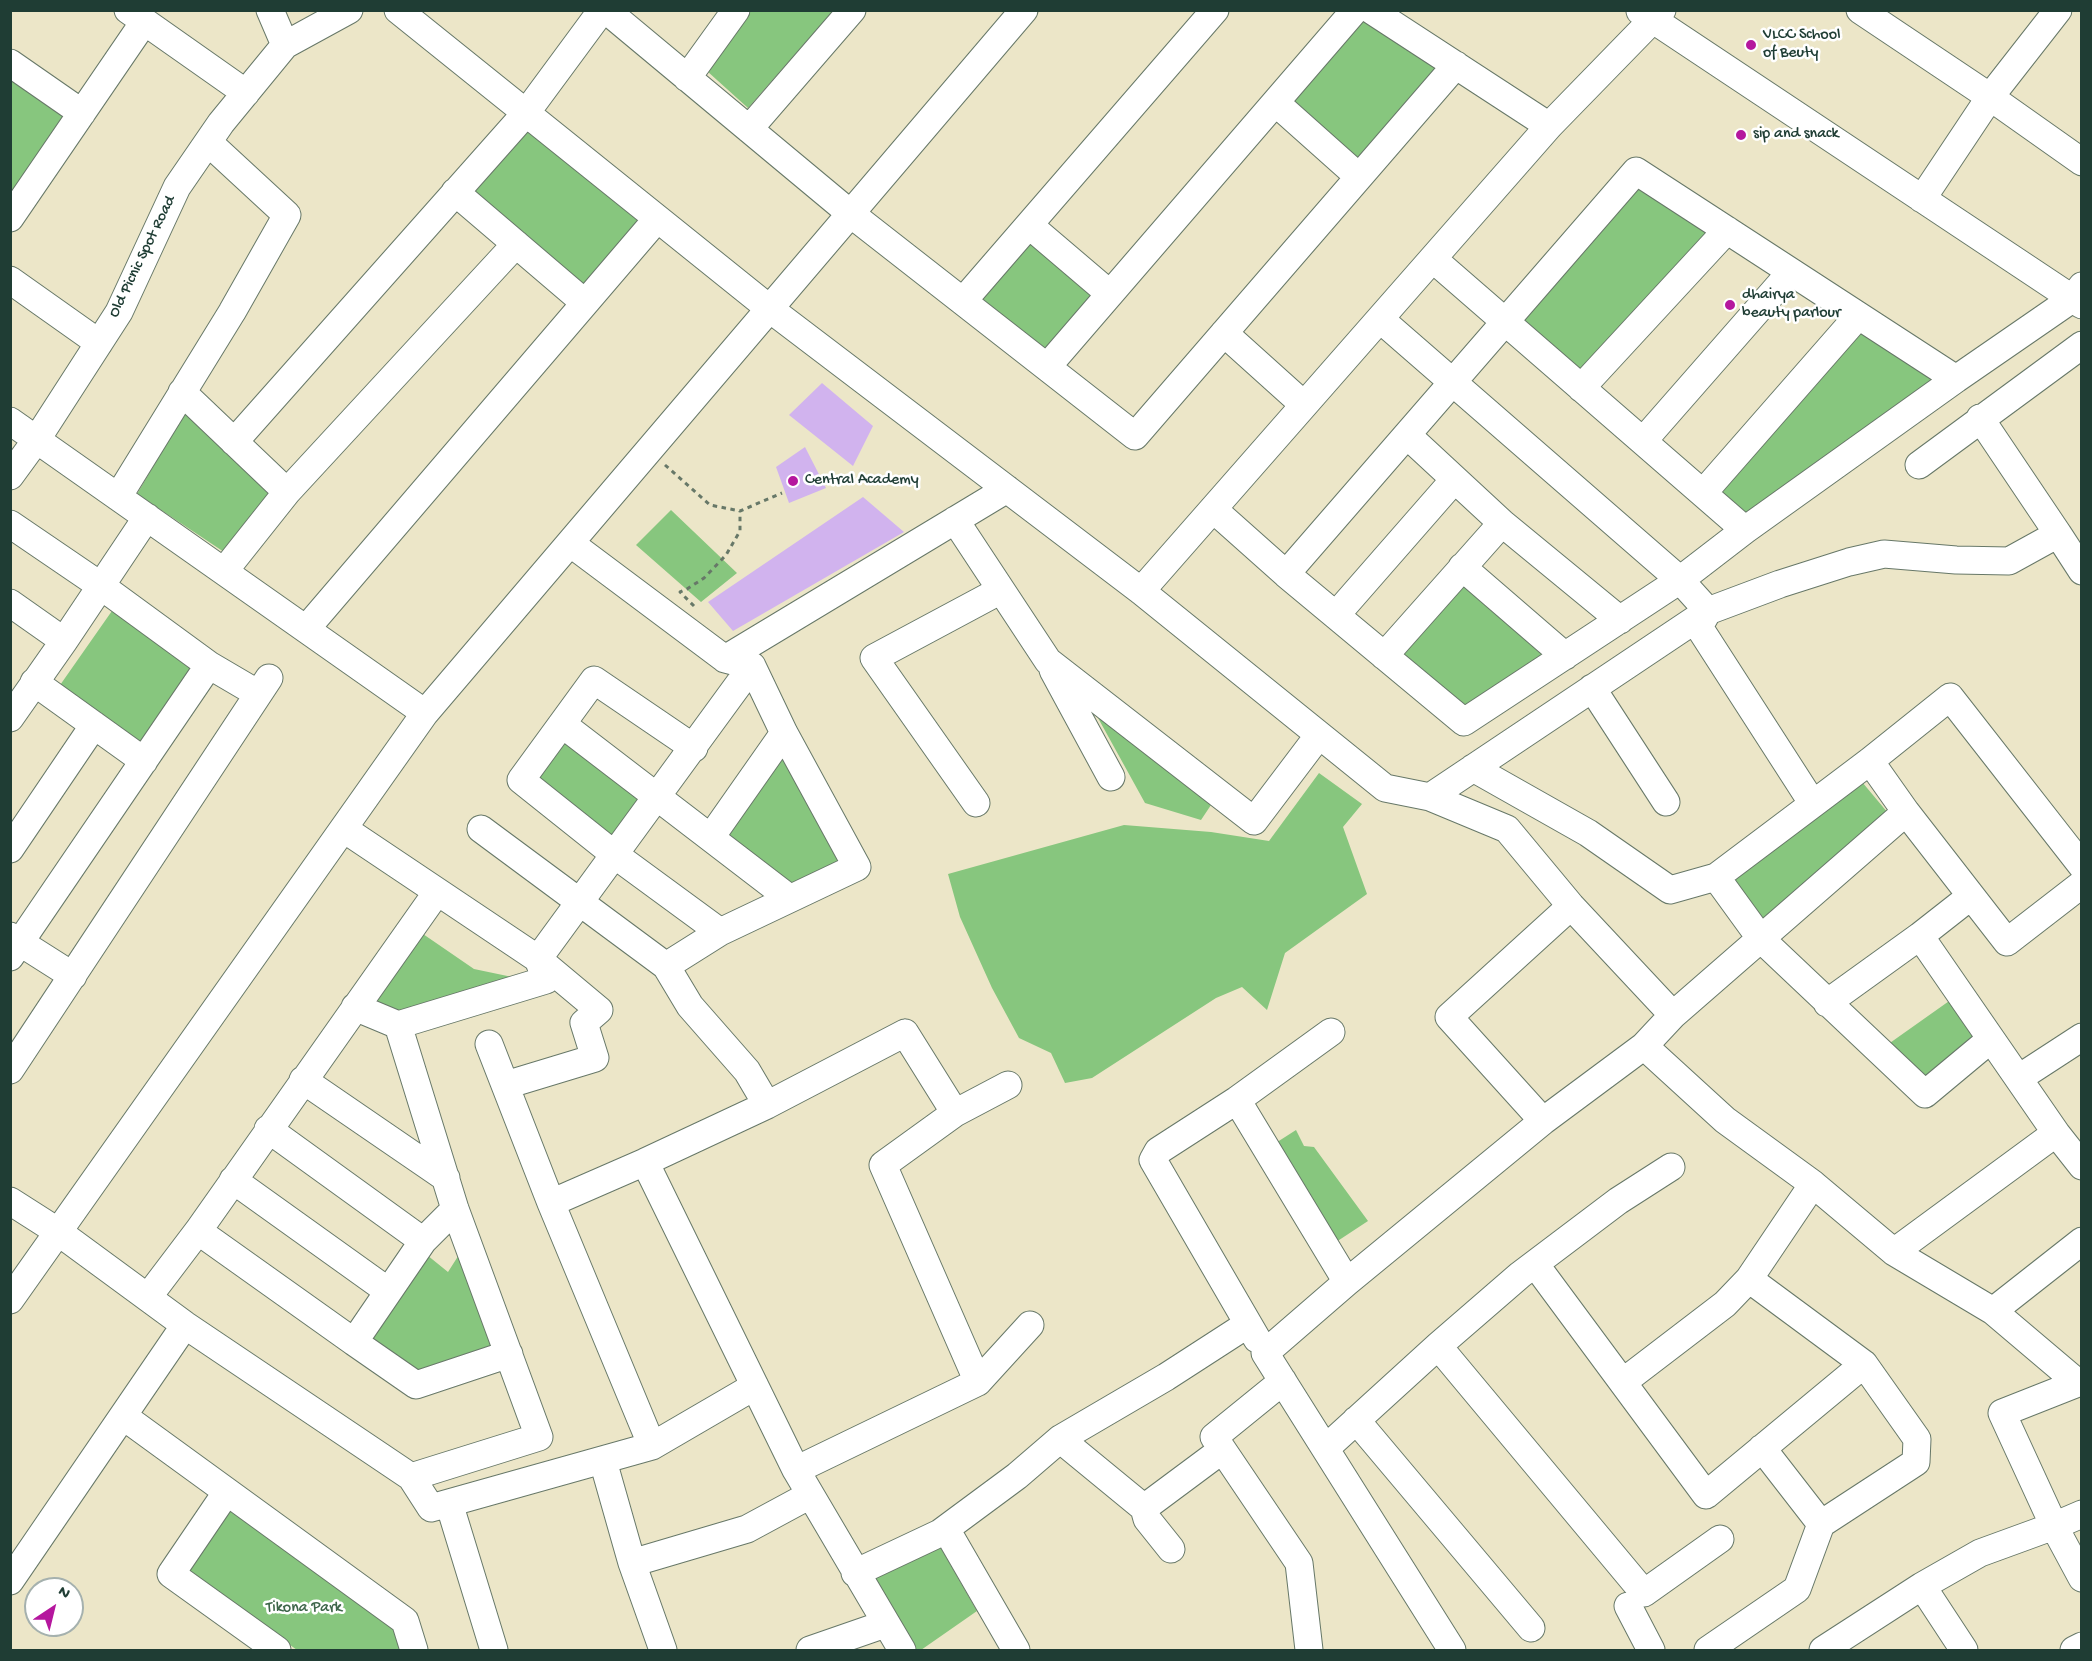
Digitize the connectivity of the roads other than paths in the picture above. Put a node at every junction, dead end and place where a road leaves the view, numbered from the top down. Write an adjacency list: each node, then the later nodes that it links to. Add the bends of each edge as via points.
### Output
1 (270, 10): 15 (street)
2 (348, 10): 15 (street)
3 (398, 10): 23 (street)
4 (604, 10): 18 (street); 23 (street)
5 (736, 10): 18 (street)
6 (852, 10): 25 (street)
7 (1024, 10): 31 (street)
8 (1215, 10): 34 (street)
9 (1355, 10): 21 (street)
10 (1371, 10): 17 (street)
11 (2058, 10): 20 (street)
12 (1867, 12): 20 (street)
13 (1652, 14): 24 (street); 30 (street)
14 (136, 16): 19 (street); 22 (street)
15 (285, 45): 19 (street, Old Picnic Spot Road)
16 (10, 63): 22 (street)
17 (1456, 65): 24 (street); 28 (street)
18 (687, 78): 25 (street)
19 (246, 93): 26 (street, Old Picnic Spot Road)
20 (1990, 97): 27 (street); 30 (street)
21 (1276, 103): 28 (street); 40 (street)
22 (82, 113): 32 (street)
23 (526, 113): 29 (street); 33 (street)
24 (1549, 126): 37 (street)
25 (749, 129): 31 (street)
26 (208, 142): 49 (street, Old Picnic Spot Road, via 177,187 119,312); 55 (street, via 287,215)
27 (2082, 162)
28 (1359, 177): 48 (street)
29 (455, 192): 36 (street); 61 (street)
30 (1922, 199): 41 (street)
31 (851, 214): 42 (street); 44 (street)
32 (10, 218)
33 (657, 219): 43 (street); 44 (street)
34 (1029, 225): 40 (street); 42 (street)
35 (1727, 230): 38 (street); 47 (street, via 1636,171); 54 (street)
36 (516, 244): 43 (street); 67 (street)
37 (1432, 259): 46 (street); 47 (street)
38 (1791, 272): 45 (street); 62 (street)
39 (10, 280): 49 (street)
40 (1110, 294): 51 (street)
41 (2078, 297): 52 (street)
42 (963, 301): 51 (street)
43 (585, 303): 90 (street)
44 (770, 309): 66 (street); 77 (street)
45 (1858, 316): 52 (street); 68 (street)
46 (1380, 319): 53 (street); 56 (street)
47 (1505, 322): 53 (street); 54 (street)
48 (1224, 333): 51 (street, via 1135,436); 56 (street)
49 (99, 343): 60 (street, Old Picnic Spot Road)
50 (2082, 345): 57 (street)
51 (1047, 367)
52 (1956, 379): 75 (street)
53 (1453, 382): 59 (street); 82 (street)
54 (1581, 388): 62 (street)
55 (182, 392): 61 (street); 69 (street)
56 (1304, 405): 70 (street)
57 (1980, 418): 63 (street); 76 (street)
58 (10, 421): 60 (street)
59 (1407, 435): 65 (street); 81 (street)
60 (37, 439): 64 (street, Old Picnic Spot Road); 69 (street)
61 (234, 441): 67 (street)
62 (1643, 441): 68 (street)
63 (1919, 465)
64 (10, 476)
65 (1454, 480): 73 (street); 88 (street)
66 (1006, 489): 72 (street); 85 (street)
67 (287, 492): 79 (street)
68 (1703, 493): 75 (street)
69 (118, 497): 71 (street)
70 (1213, 509): 81 (street); 85 (street)
71 (147, 516): 79 (street); 83 (street)
72 (955, 520): 84 (street); 94 (street)
73 (1502, 523): 78 (street); 89 (street)
74 (10, 524): 83 (street)
75 (1745, 530): 82 (street)
76 (2058, 534): 80 (street); 87 (street, via 2009,561 1884,554 1780,584)
77 (570, 543): 94 (street); 100 (street)
78 (1462, 567): 92 (street); 93 (street)
79 (225, 570): 90 (street)
80 (2082, 571)
81 (1286, 574): 88 (street)
82 (1680, 580): 87 (street); 89 (street)
83 (101, 586): 91 (street); 96 (street)
84 (1001, 590): 95 (street); 113 (street, via 874,658)
85 (1142, 591): 105 (street)
86 (11, 604): 91 (street)
87 (1708, 611): 99 (street); 115 (street, via 1699,627)
88 (1335, 615): 92 (street)
89 (1620, 620): 93 (street)
90 (306, 629): 100 (street)
91 (64, 641): 98 (street)
92 (1384, 656): 93 (street, via 1464,722)
93 (1565, 656)
94 (725, 659): 97 (street)
95 (1048, 661): 105 (street, via 1254,820); 110 (street)
96 (209, 664): 107 (street); 136 (street, via 255,692 263,687)
97 (752, 666): 104 (street); 106 (street)
98 (34, 682): 101 (street); 103 (street)
99 (1592, 688): 109 (street); 114 (street)
100 (425, 713): 117 (street)
101 (10, 718)
102 (562, 724): 106 (street, via 594,680); 111 (street); 121 (street, via 521,780)
103 (93, 725): 107 (street); 120 (street)
104 (784, 733): 119 (street); 127 (street, via 857,867)
105 (1319, 735): 112 (street, via 1385,788)
106 (694, 748): 111 (street)
107 (144, 761): 133 (street)
108 (1870, 761): 115 (street); 116 (street); 122 (street, via 1950,697)
109 (1473, 768): 112 (street); 123 (street, via 1588,833 1670,890)
110 (1112, 777)
111 (655, 797): 119 (street); 121 (street)
112 (1430, 797): 129 (street, via 1507,829)
113 (976, 802)
114 (1666, 802)
115 (1813, 804): 123 (street)
116 (1906, 812): 126 (street); 132 (street)
117 (344, 829): 125 (street); 167 (street)
118 (481, 829): 128 (street)
119 (711, 837): 127 (street)
120 (10, 849)
121 (615, 855): 128 (street); 130 (street)
122 (2082, 866)
123 (1716, 878): 132 (street)
124 (2082, 884): 126 (street, via 2007,942)
125 (437, 892): 134 (street); 138 (street)
126 (1971, 896): 131 (street)
127 (789, 898): 130 (street)
128 (580, 902): 134 (street); 135 (street)
129 (1571, 906): 139 (street); 155 (street, via 1449,1017)
130 (720, 932): 135 (street)
131 (1920, 936): 137 (street); 143 (street)
132 (1761, 939): 137 (street); 139 (street)
133 (14, 945): 136 (street)
134 (538, 958): 140 (street, via 546,980); 150 (street, via 599,1010 584,1023 595,1058)
135 (666, 966): 153 (street, via 690,1006 747,1071)
136 (73, 976): 144 (street)
137 (1827, 1003): 143 (street, via 1925,1094)
138 (356, 1007): 140 (street); 149 (street)
139 (1672, 1015): 146 (street)
140 (398, 1025): 161 (street)
141 (1331, 1032): 152 (street)
142 (2082, 1037): 148 (street)
143 (1991, 1039): 148 (street)
144 (19, 1040): 147 (street)
145 (489, 1044): 150 (street)
146 (1644, 1046): 155 (street); 163 (street, via 1725,1120)
147 (10, 1070)
148 (2019, 1078): 157 (street)
149 (303, 1080): 156 (street); 161 (street)
150 (506, 1085): 165 (street)
151 (1008, 1085): 154 (street)
152 (1237, 1100): 174 (street); 179 (street, via 1158,1151 1153,1160)
153 (767, 1105): 154 (street, via 905,1034); 158 (street)
154 (955, 1113): 188 (street, via 883,1165)
155 (1543, 1121): 174 (street)
156 (268, 1129): 162 (street); 170 (street)
157 (2056, 1133): 159 (street); 171 (street)
158 (645, 1162): 165 (street); 191 (street)
159 (2082, 1166)
160 (1671, 1167): 172 (street)
161 (446, 1178): 166 (street)
162 (233, 1179): 168 (street); 175 (street)
163 (1813, 1184): 171 (street); 173 (street)
164 (10, 1202): 167 (street)
165 (551, 1203): 195 (street)
166 (455, 1209): 170 (street); 185 (street)
167 (57, 1231): 176 (street); 177 (street)
168 (198, 1231): 176 (street); 182 (street)
169 (2082, 1240): 178 (street)
170 (423, 1241): 175 (street)
171 (1894, 1252): 178 (street)
172 (1534, 1264): 183 (street); 189 (street)
173 (1749, 1279): 186 (street); 189 (street, via 1725,1304)
174 (1347, 1282): 184 (street)
175 (388, 1291): 182 (street)
176 (148, 1297): 180 (street)
177 (10, 1300)
178 (1993, 1311): 190 (street)
179 (1248, 1324): 184 (street); 194 (street)
180 (185, 1325): 192 (street); 201 (street)
181 (1030, 1325): 188 (street)
182 (354, 1342): 185 (street, via 416,1385)
183 (1438, 1346): 193 (street); 210 (street, via 1644,1593)
184 (1265, 1353): 187 (street)
185 (509, 1354): 201 (street, via 539,1437)
186 (1864, 1364): 197 (street); 207 (street, via 1917,1439 1916,1462)
187 (1283, 1381): 196 (street); 198 (street, via 1214,1437)
188 (978, 1382): 200 (street)
189 (1623, 1382): 197 (street, via 1706,1495)
190 (2080, 1382): 208 (street, via 2002,1413)
191 (755, 1386): 195 (street); 200 (street)
192 (123, 1416): 202 (street); 215 (street)
193 (1356, 1420): 196 (street); 219 (street)
194 (1060, 1439): 205 (street); 209 (street)
195 (652, 1446): 199 (street)
196 (1326, 1448): 229 (street)
197 (1762, 1448): 207 (street)
198 (1222, 1450): 205 (street); 228 (street, via 1299,1563)
199 (603, 1461): 204 (street); 212 (street)
200 (796, 1470): 203 (street)
201 (411, 1477): 204 (street, via 431,1508)
202 (226, 1492): 221 (street, via 171,1574); 222 (street, via 405,1621)
203 (810, 1495): 212 (street, via 747,1528); 213 (street)
204 (449, 1503): 223 (street)
205 (1144, 1508): 211 (street, via 1147,1519)
206 (2082, 1514): 208 (street)
207 (1821, 1524): 231 (street, via 1797,1589)
208 (2054, 1526): 214 (street); 216 (street, via 1980,1552)
209 (946, 1529): 213 (street); 227 (street)
210 (1720, 1539)
211 (1171, 1548)
212 (632, 1563): 224 (street)
213 (855, 1573): 218 (street)
214 (2082, 1578)
215 (10, 1581)
216 (1922, 1586): 232 (street); 233 (street)
217 (1628, 1606): 230 (street)
218 (885, 1624): 225 (street); 226 (street)
219 (1530, 1628)
220 (2082, 1647): 234 (street)
221 (277, 1650)
222 (414, 1650)
223 (495, 1650)
224 (663, 1650)
225 (810, 1650)
226 (902, 1650)
227 (1016, 1650)
228 (1309, 1650)
229 (1452, 1650)
230 (1651, 1650)
231 (1708, 1650)
232 (1823, 1650)
233 (1964, 1650)
234 (2074, 1650)

